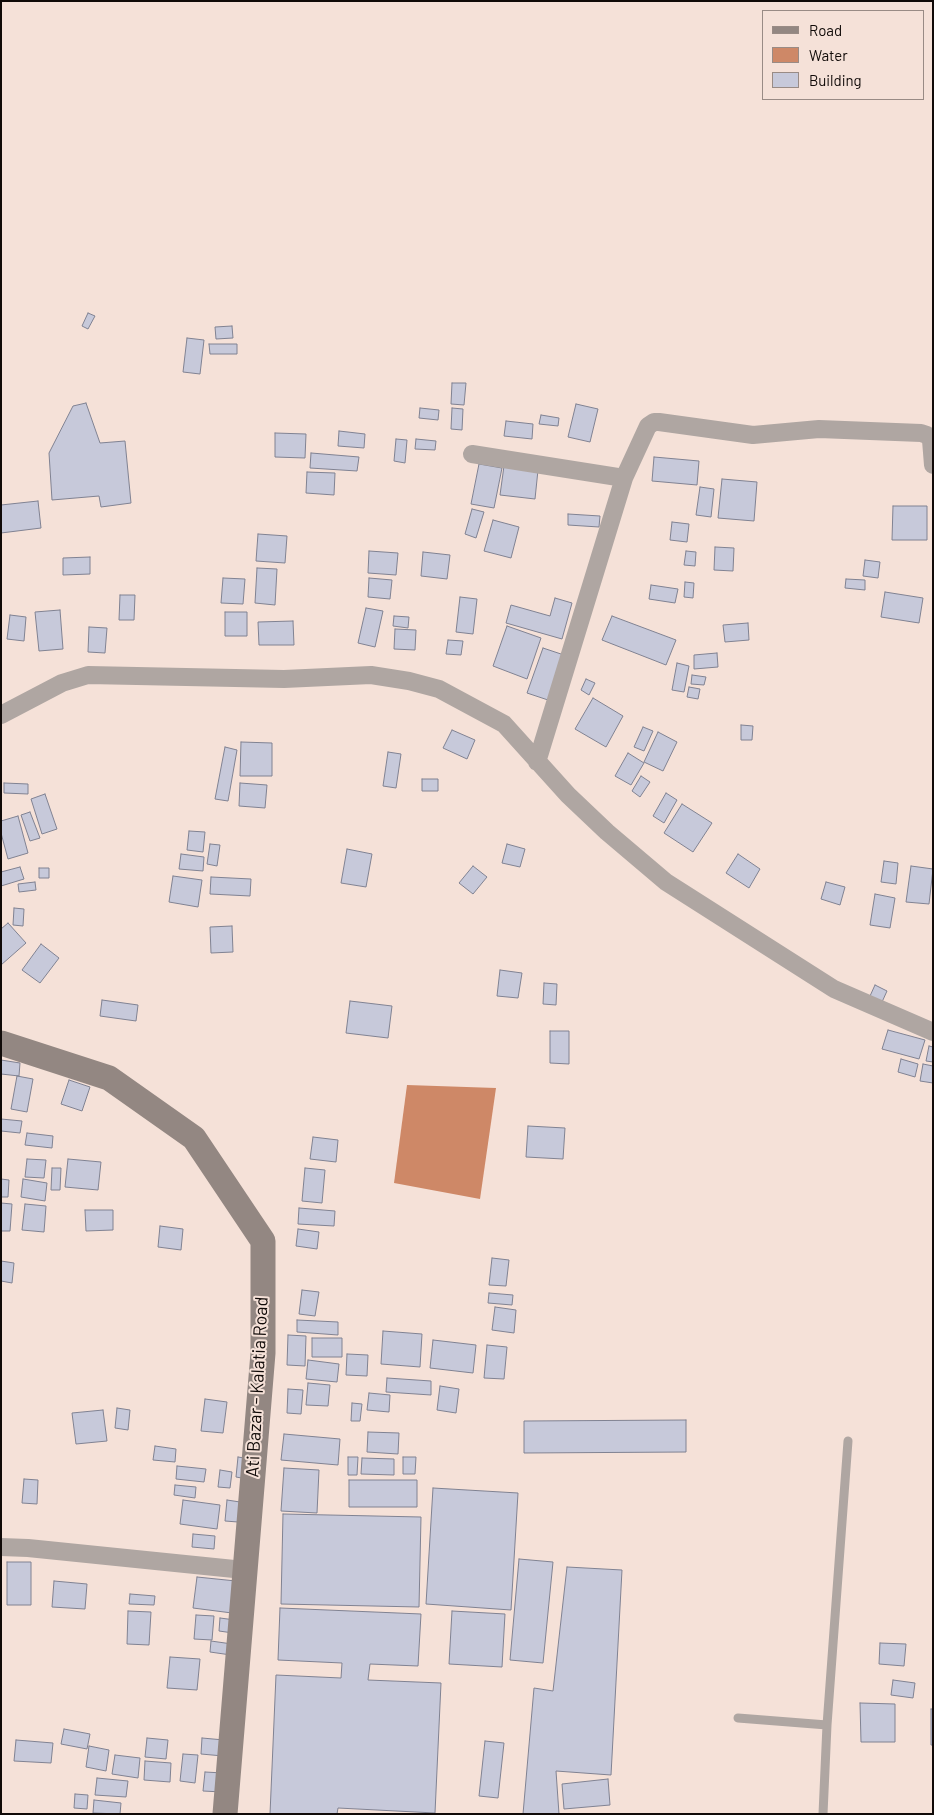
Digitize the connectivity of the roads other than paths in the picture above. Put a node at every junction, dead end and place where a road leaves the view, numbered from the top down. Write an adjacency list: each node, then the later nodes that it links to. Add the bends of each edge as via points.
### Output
1 (472, 454): 3 (street)
2 (933, 464): 3 (street, via 931,440 921,433 819,429 753,435 654,422 648,426)
3 (624, 478): 5 (street)
4 (1, 715): 5 (street, via 62,683 88,675 284,679 371,675 409,680 439,689 504,724)
5 (537, 762): 6 (street, via 607,832 666,882 834,989)
6 (933, 1032)
7 (1, 1043): 10 (main road, Ati Bazar - Kalatia Road, via 109,1078 194,1138 263,1242 263,1354)
8 (848, 1441): 12 (lane)
9 (1, 1547): 10 (street)
10 (244, 1570): 13 (main road, Ati Bazar - Kalatia Road)
11 (738, 1718): 12 (lane)
12 (827, 1725): 14 (lane)
13 (225, 1814)
14 (823, 1814)

